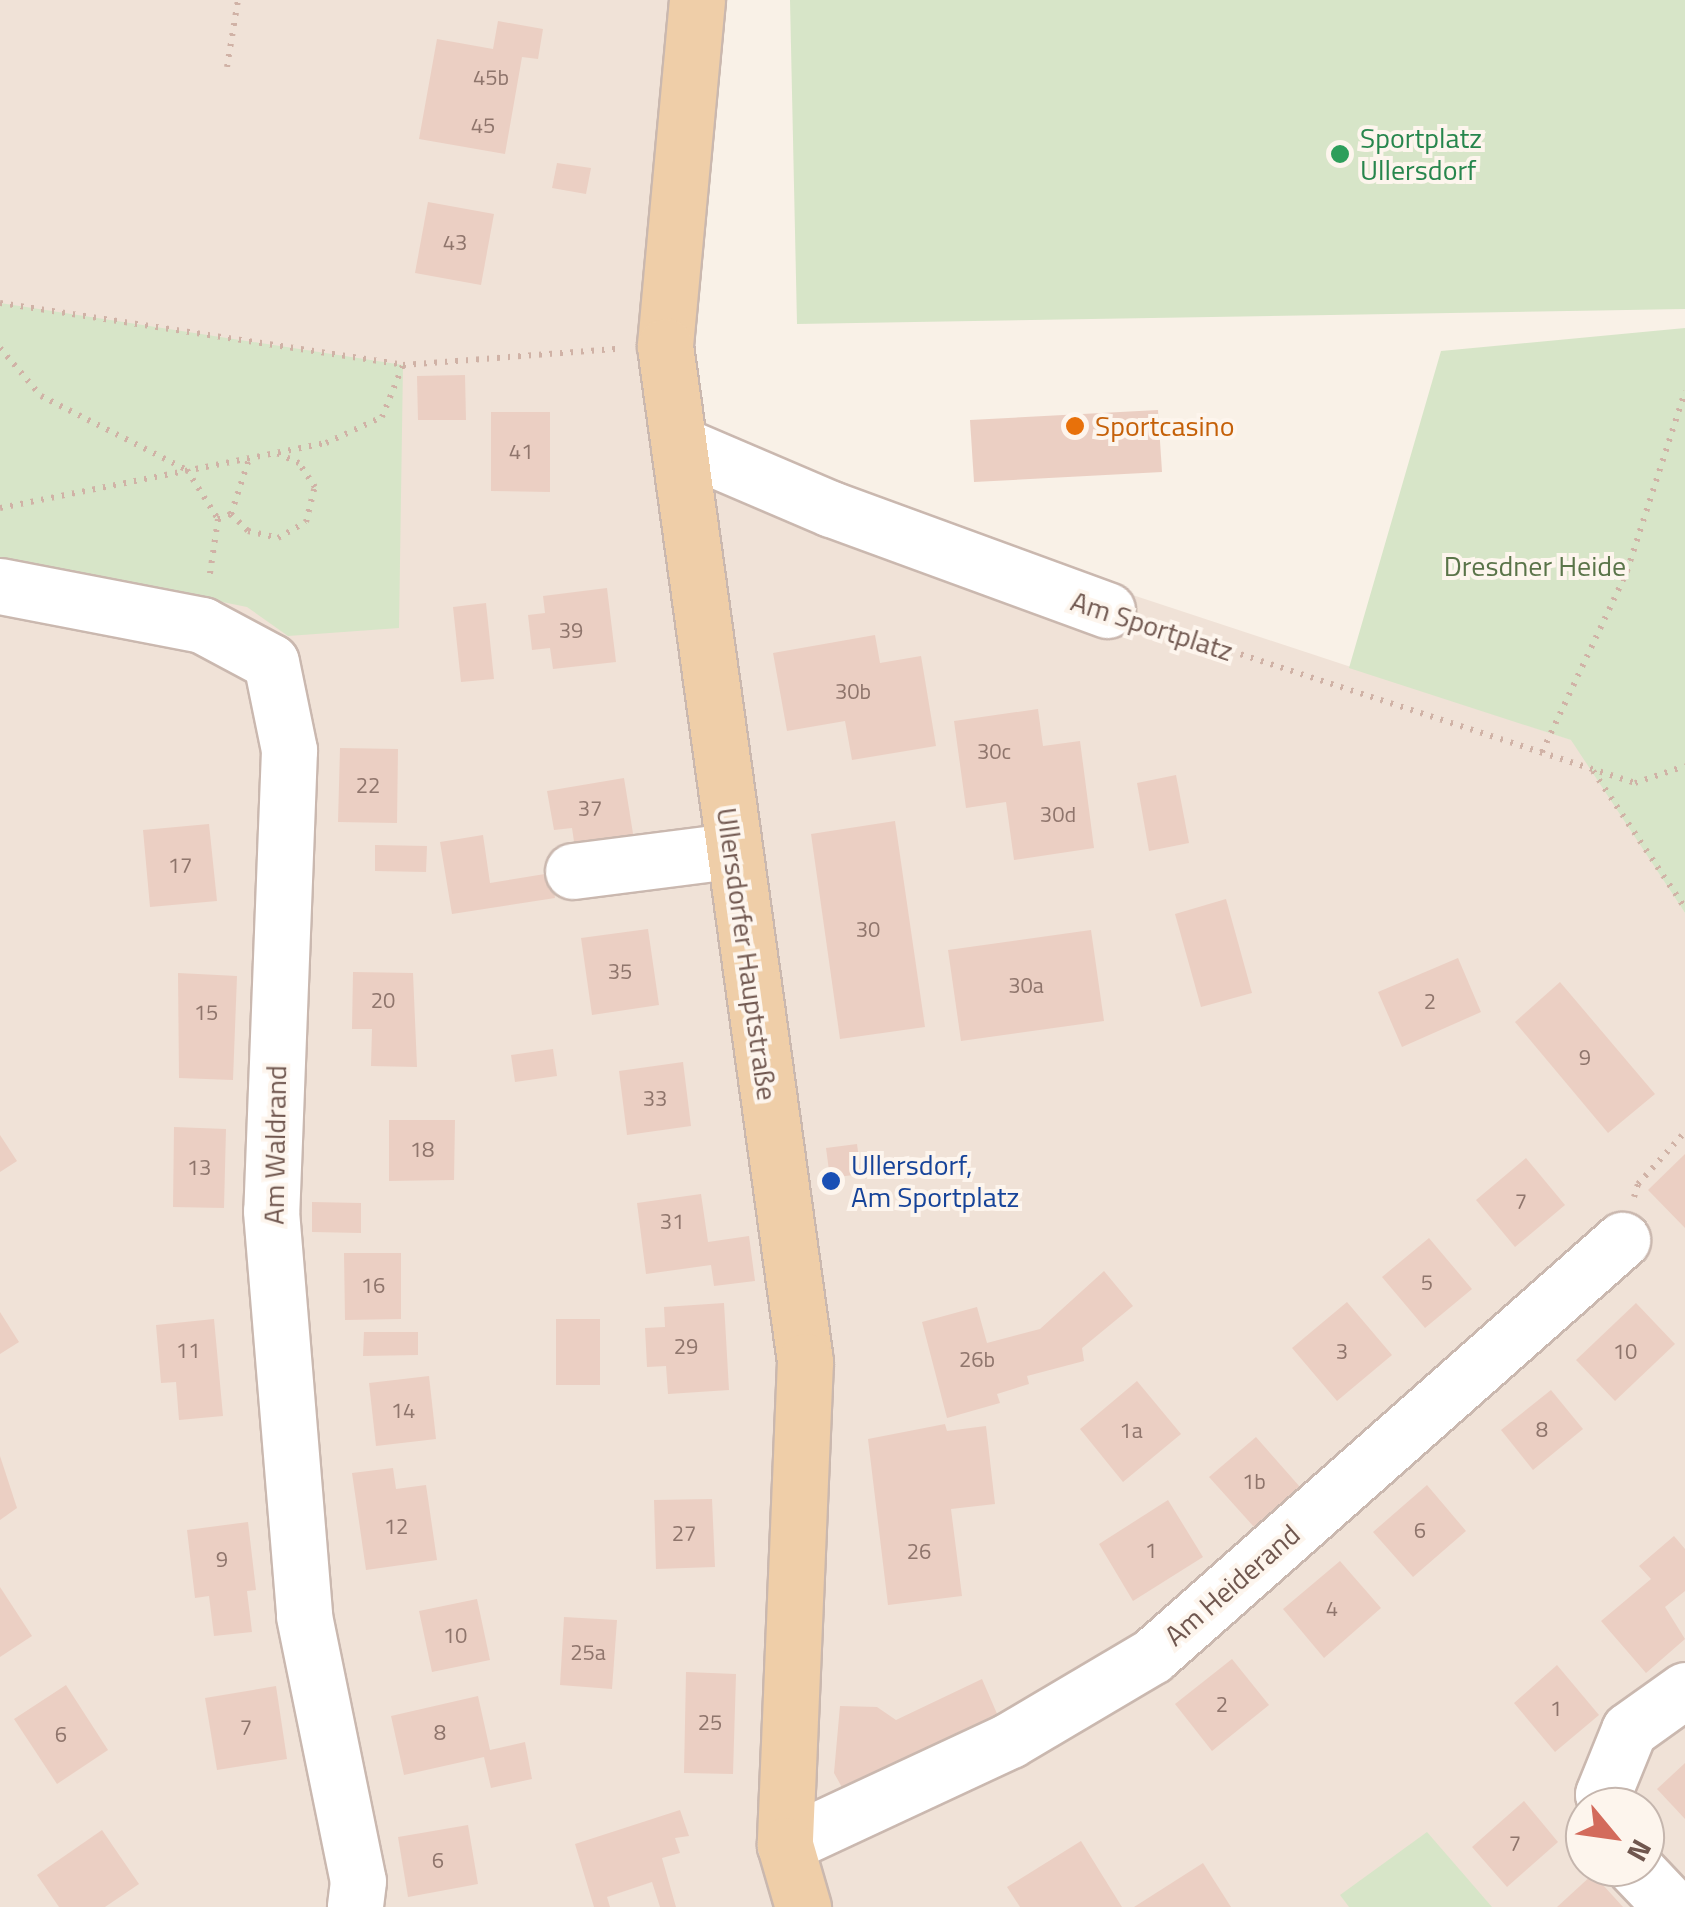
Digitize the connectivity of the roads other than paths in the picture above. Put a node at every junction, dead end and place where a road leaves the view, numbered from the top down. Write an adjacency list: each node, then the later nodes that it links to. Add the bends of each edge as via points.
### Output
1 (697, 0): 2 (main road, Ullersdorfer Hauptstraße, via 665,346)
2 (679, 444): 4 (street, Am Sportplatz, via 831,510); 5 (main road, Ullersdorfer Hauptstraße)
3 (0, 586): 12 (street, Am Waldrand, via 202,625 271,662 288,750 271,1211 304,1616 358,1882)
4 (1107, 610)
5 (730, 851): 6 (street); 10 (main road, Ullersdorfer Hauptstraße, via 805,1362)
6 (573, 872)
7 (1622, 1240): 10 (street, Am Heiderand, via 1152,1656 1010,1740)
8 (1685, 1690): 9 (street, via 1629,1730)
9 (1606, 1787)
10 (785, 1845): 13 (main road, Ullersdorfer Hauptstraße)
11 (1653, 1887): 14 (street)
12 (355, 1907)
13 (803, 1907)
14 (1672, 1907)

